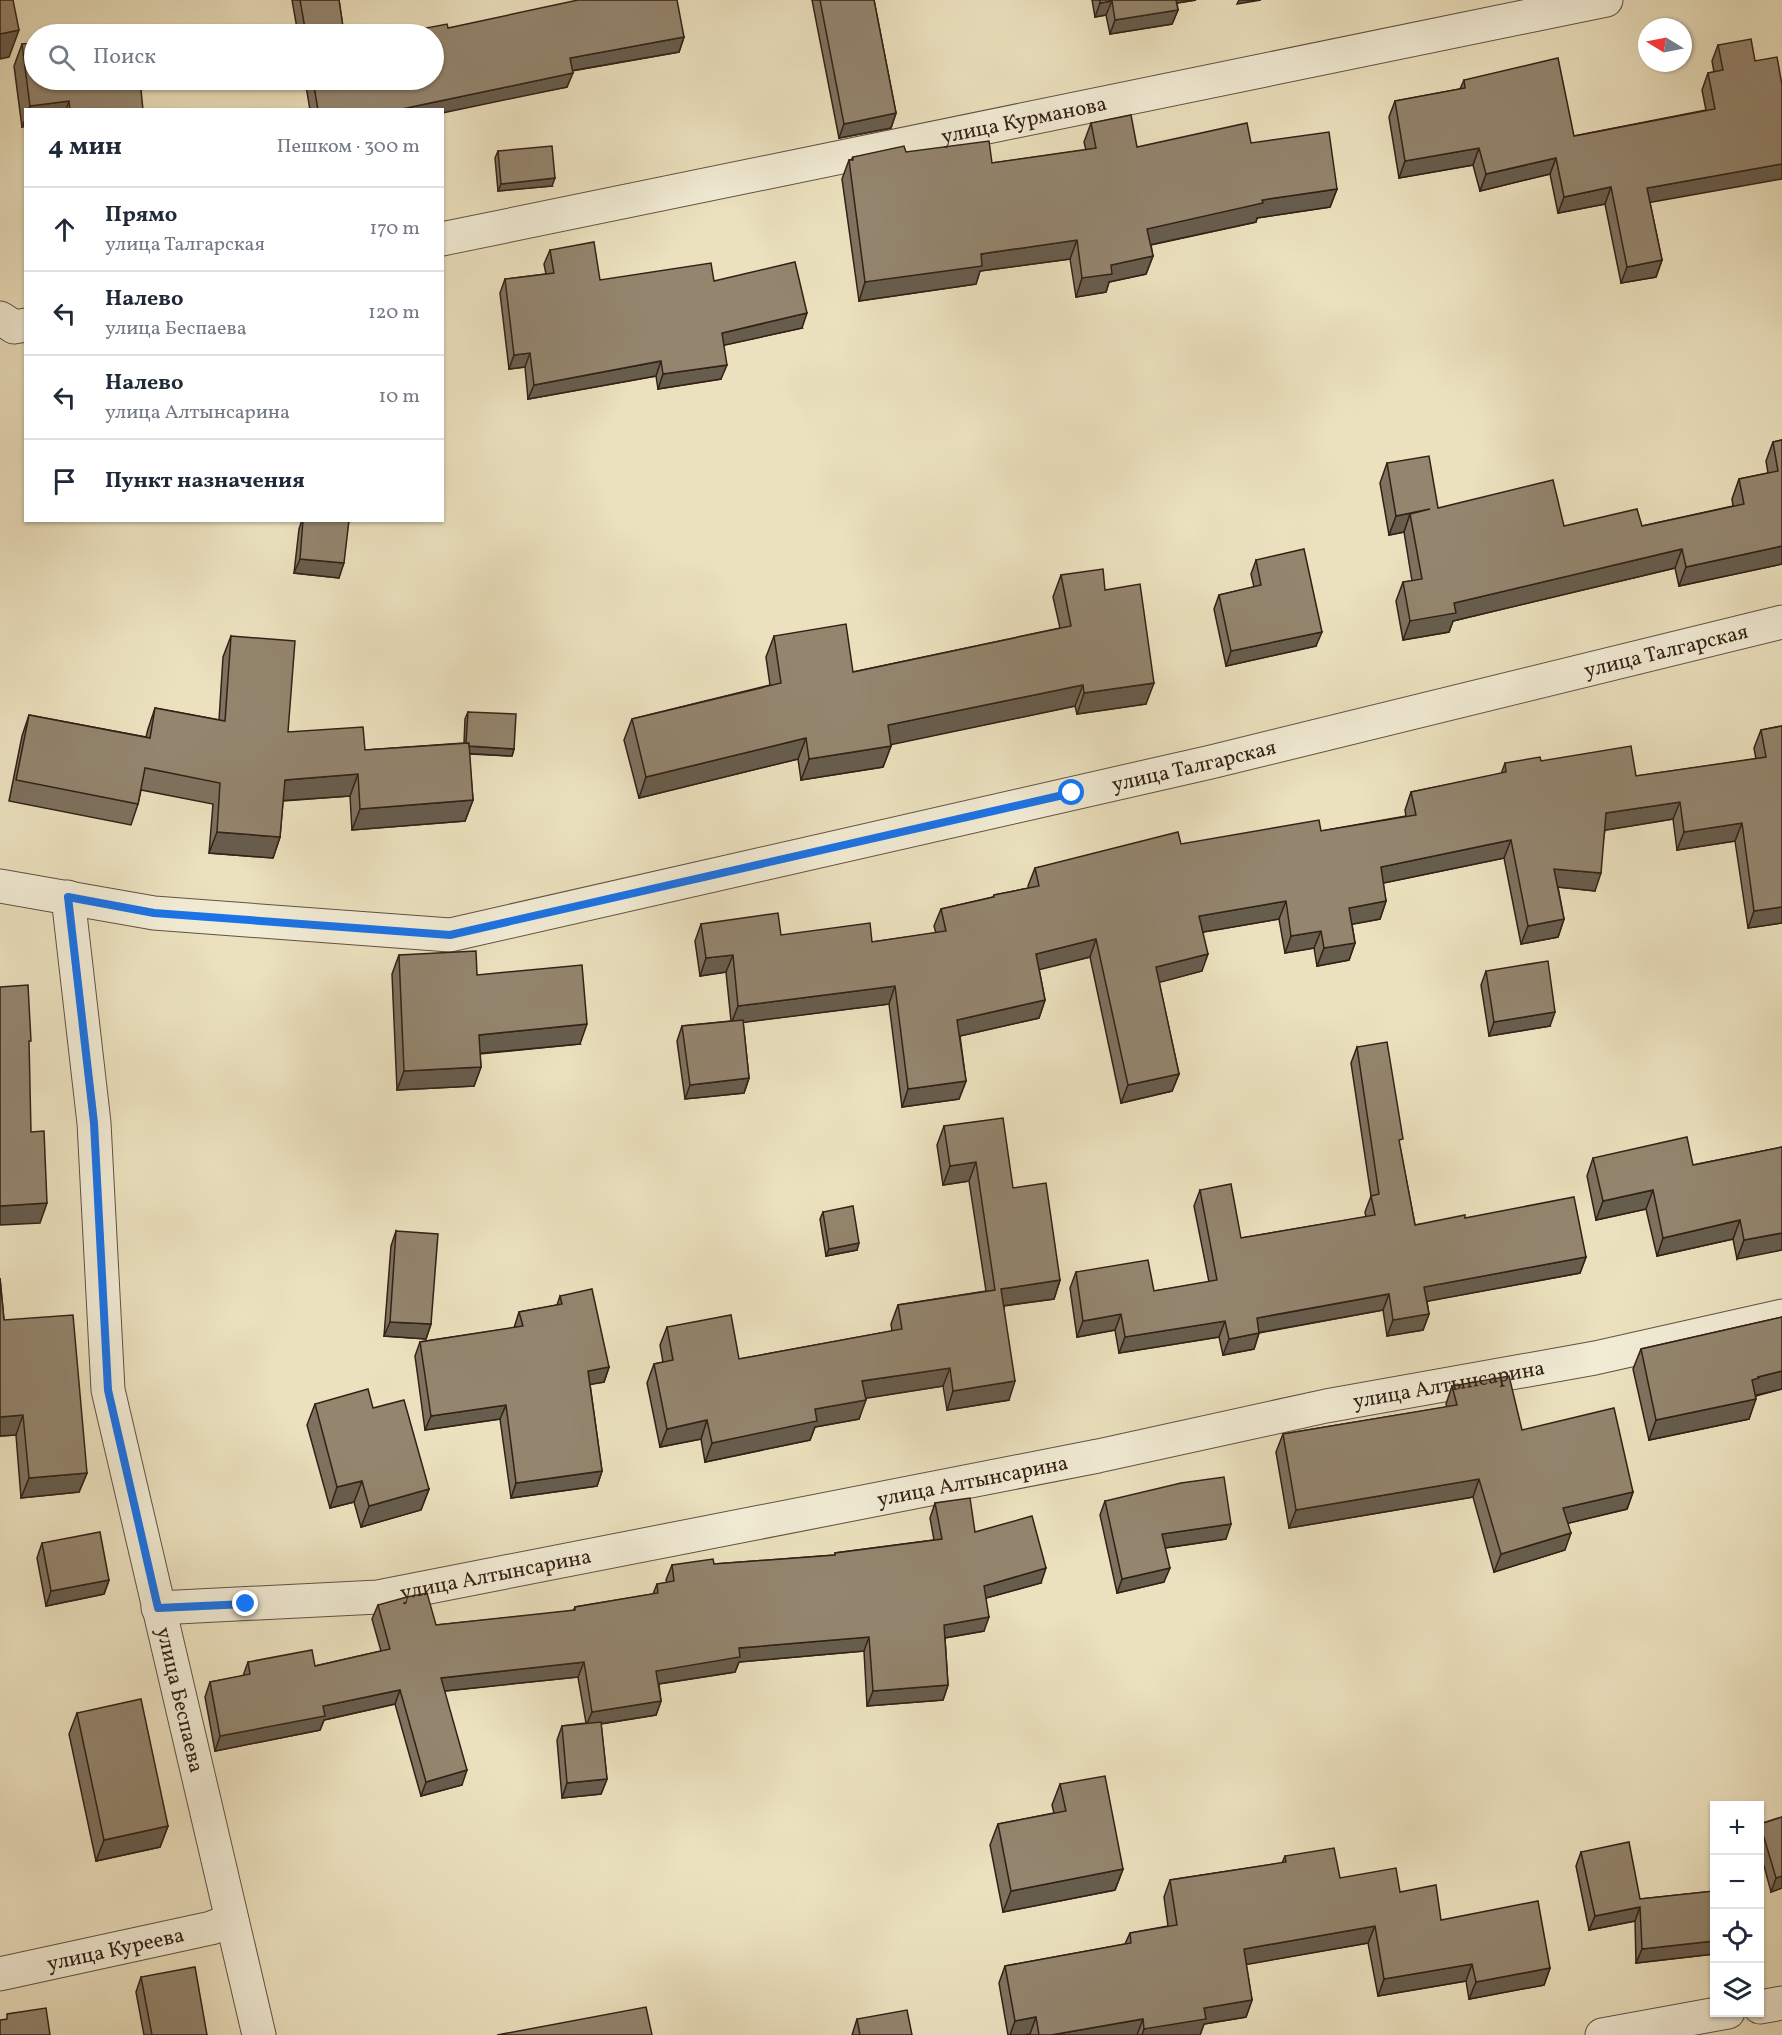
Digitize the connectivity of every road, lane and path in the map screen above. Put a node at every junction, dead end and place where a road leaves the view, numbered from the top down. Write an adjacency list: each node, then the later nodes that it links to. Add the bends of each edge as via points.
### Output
1 (1606, 0): 2 (street, улица Курманова)
2 (444, 239)
3 (0, 318): 4 (street, via 14,327)
4 (24, 325)
5 (1782, 622): 7 (street, улица Талгарская, via 1211,762 450,935 154,913)
6 (0, 886): 7 (street, улица Талгарская)
7 (68, 897): 9 (street, улица Беспаева, via 94,1123 108,1390)
8 (1782, 1316): 9 (street, улица Алтынсарина, via 1595,1358 1326,1406 1098,1456 378,1597)
9 (158, 1608): 10 (street, улица Беспаева)
10 (230, 1921): 11 (street, улица Куреева); 15 (street, улица Беспаева)
11 (0, 1974)
12 (1782, 2003): 13 (street)
13 (1764, 2006)
14 (1710, 2016): 16 (street)
15 (259, 2035)
16 (1602, 2035)

